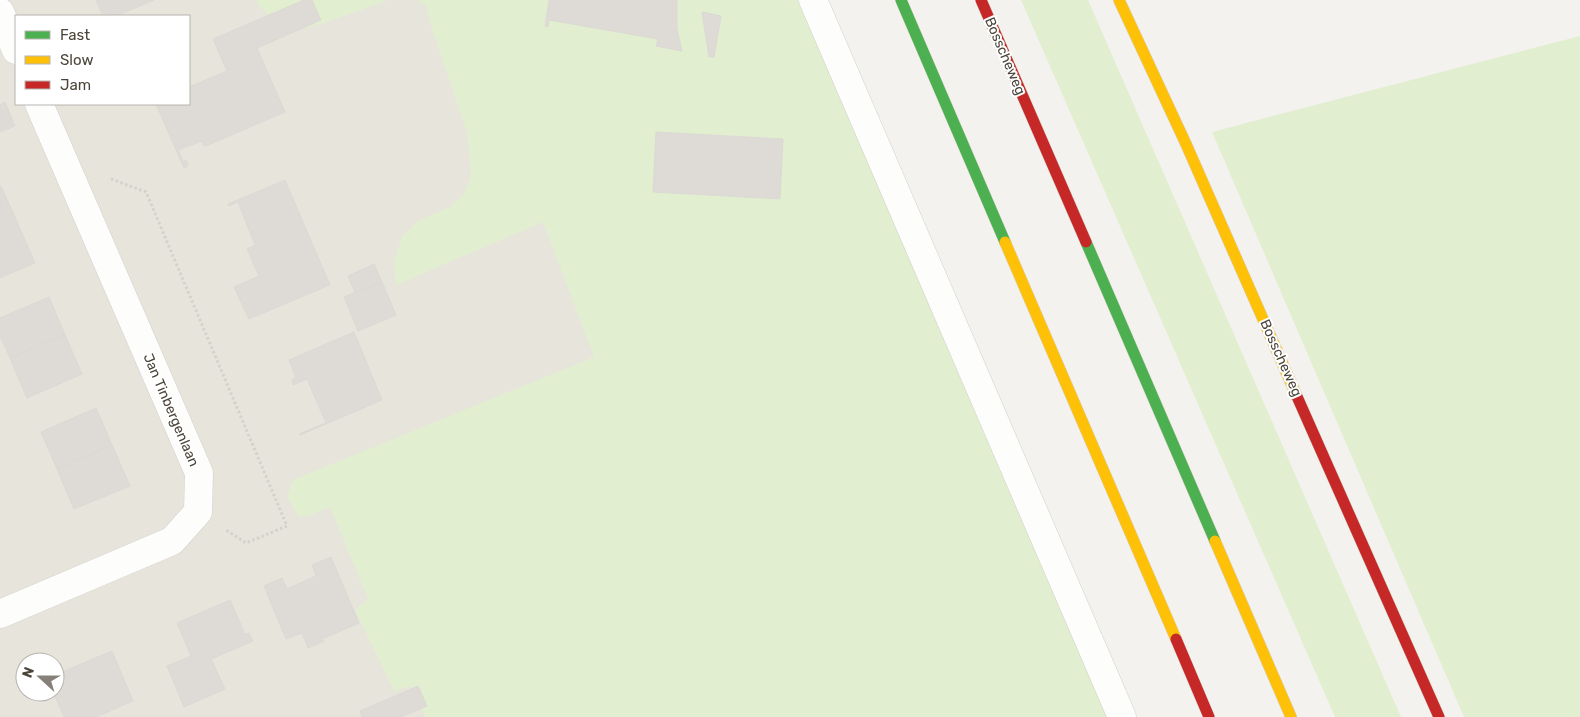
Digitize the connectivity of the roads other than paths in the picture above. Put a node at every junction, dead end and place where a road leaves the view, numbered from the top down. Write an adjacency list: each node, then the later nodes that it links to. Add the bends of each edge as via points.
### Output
1 (813, 0): 9 (street)
2 (901, 0): 10 (main road)
3 (981, 0): 11 (main road, Bosscheweg)
4 (1119, 0): 12 (main road, Bosscheweg)
5 (0, 12): 6 (street)
6 (15, 48)
7 (40, 105): 8 (street, Jan Tinbergenlaan, via 199,473 198,512 172,541)
8 (0, 614)
9 (1122, 717)
10 (1209, 717)
11 (1291, 717)
12 (1439, 717)

